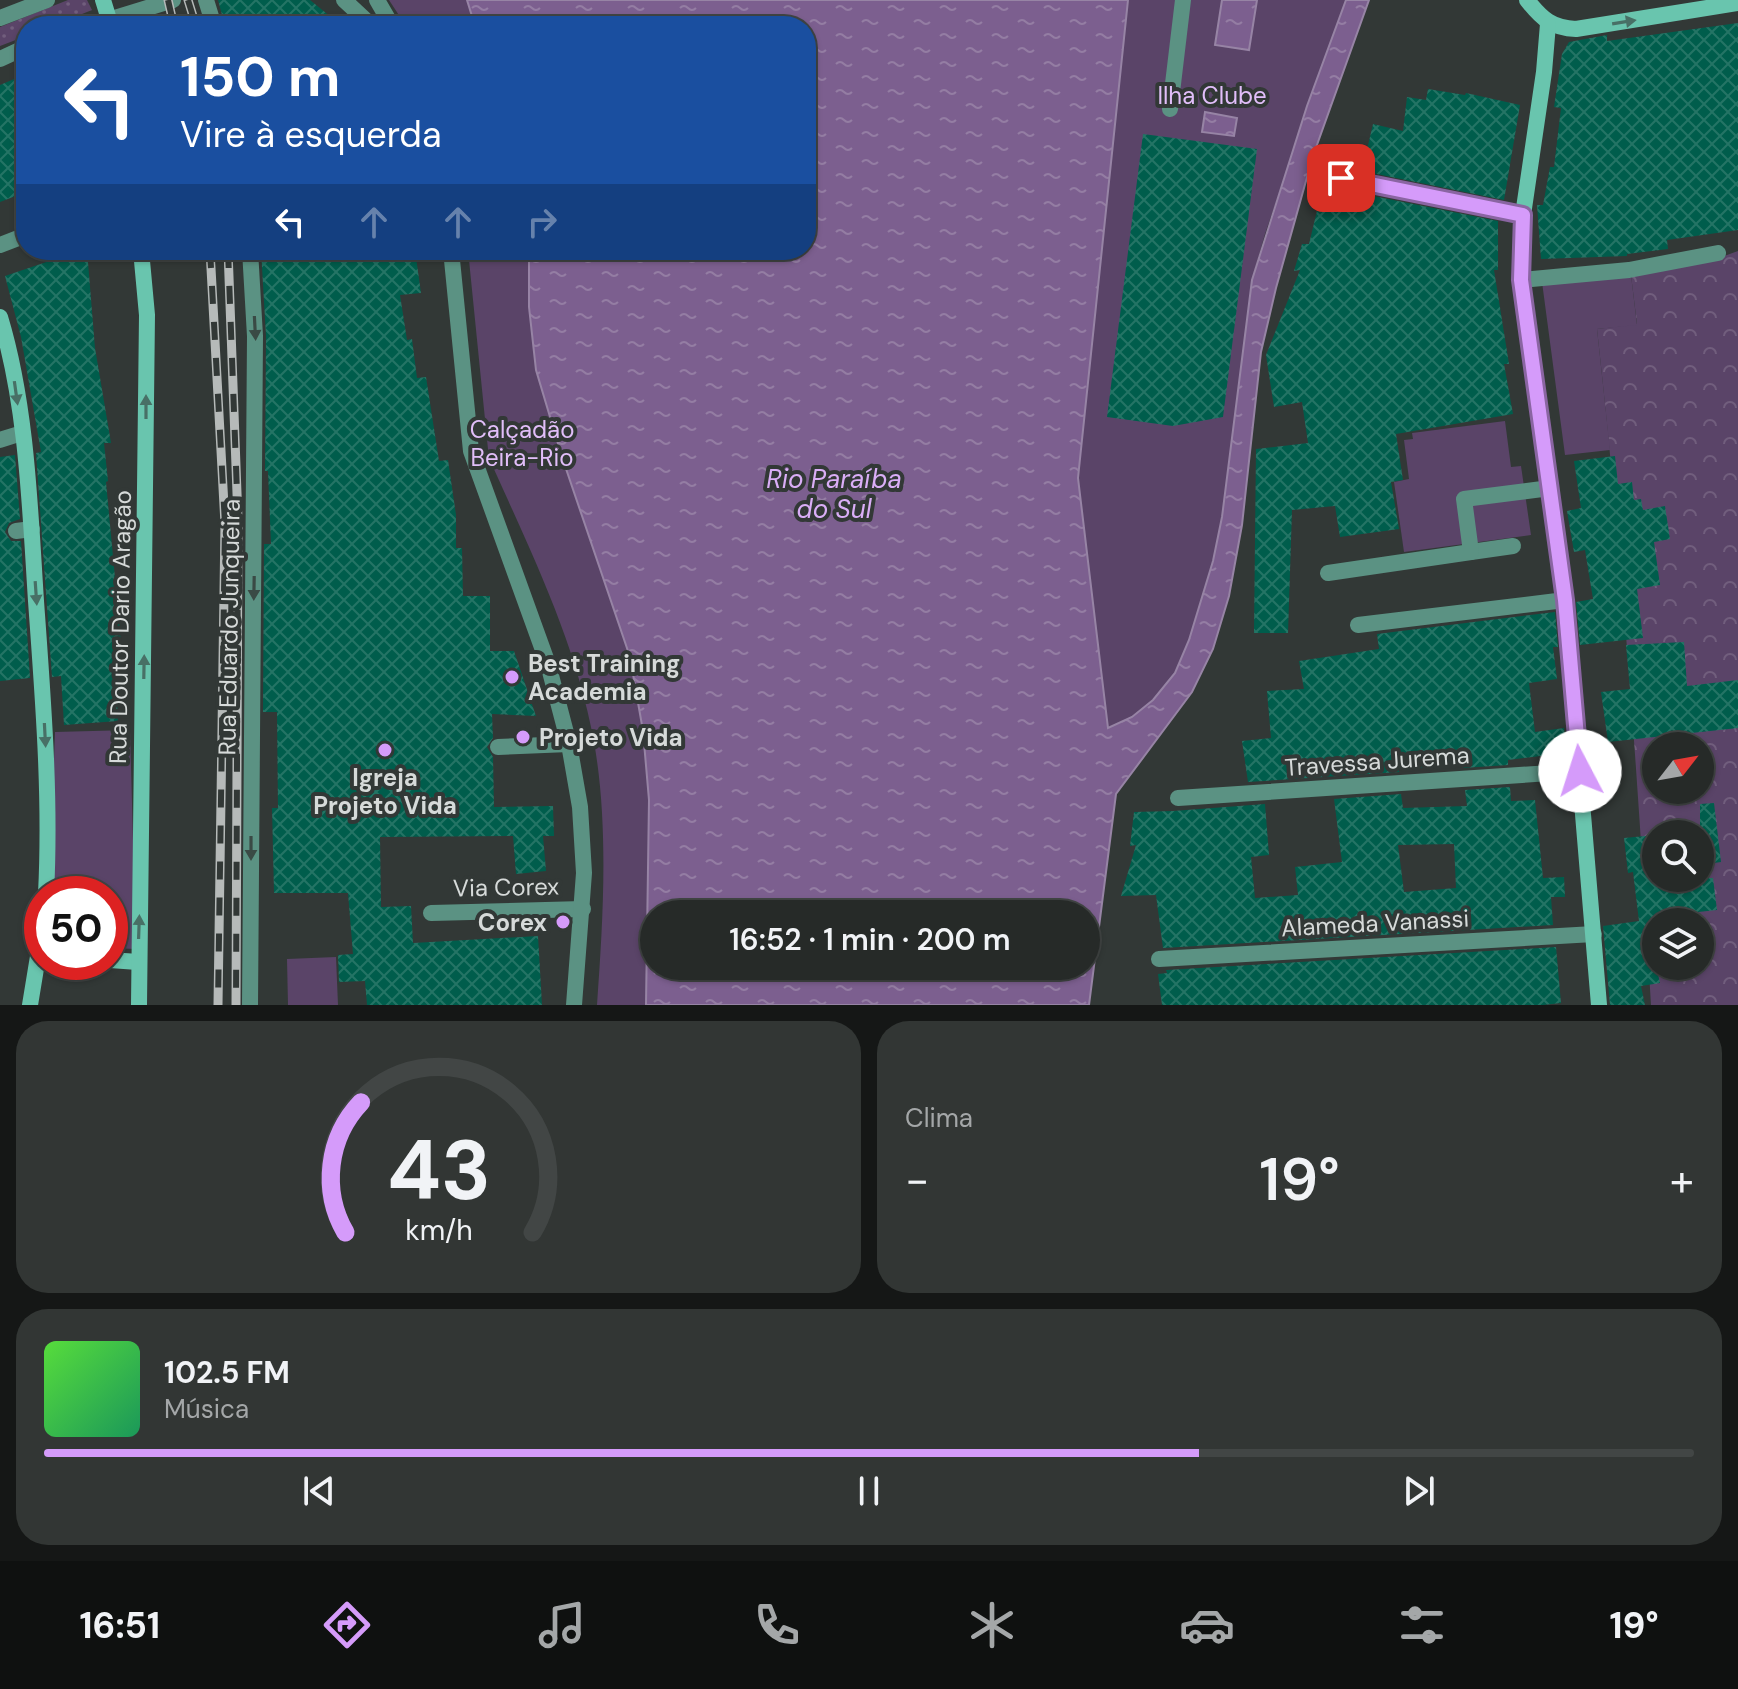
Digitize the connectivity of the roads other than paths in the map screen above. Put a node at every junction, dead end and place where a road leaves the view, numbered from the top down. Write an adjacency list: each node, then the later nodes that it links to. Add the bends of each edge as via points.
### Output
1 (47, 0): 9 (street)
2 (173, 0): 7 (street)
3 (344, 0): 8 (street)
4 (1183, 0): 11 (street)
5 (1527, 0): 10 (main road)
6 (1738, 3): 10 (main road, one-way to 6, via 1576,29)
7 (127, 16)
8 (361, 16)
9 (0, 18)
10 (1548, 24): 13 (main road)
11 (1170, 109)
12 (1341, 178): 13 (street)
13 (1523, 215): 18 (main road)
14 (1718, 253): 18 (street, via 1629,270)
15 (142, 260): 38 (main road, Rua Doutor Dario Aragão, one-way to 15, via 147,315)
16 (250, 260): 42 (street, Rua Eduardo Junqueira, one-way to 42, via 255,352)
17 (452, 260): 28 (street, via 471,451 548,664)
18 (1521, 280): 22 (main road)
19 (0, 317): 20 (main road, one-way to 20)
20 (22, 433): 21 (street); 32 (main road, one-way to 32, via 32,658 49,830)
21 (0, 440)
22 (1550, 488): 24 (street, via 1464,499); 26 (main road)
23 (1513, 546): 24 (street)
24 (1471, 552): 25 (street)
25 (1328, 573)
26 (1565, 600): 27 (street); 30 (main road)
27 (1358, 625)
28 (569, 744): 29 (street); 33 (street, via 584,840)
29 (498, 747)
30 (1580, 771): 31 (street, Travessa Jurema); 35 (main road)
31 (1178, 798)
32 (47, 876)
33 (583, 909): 34 (street, Via Corex); 43 (street)
34 (431, 913)
35 (1594, 934): 36 (street, Alameda Vanassi); 44 (main road)
36 (1159, 959)
37 (128, 961): 38 (main road)
38 (138, 962): 41 (main road, Rua Doutor Dario Aragão)
39 (35, 980): 40 (main road)
40 (30, 1005)
41 (139, 1005)
42 (250, 1005)
43 (574, 1005)
44 (1599, 1005)

